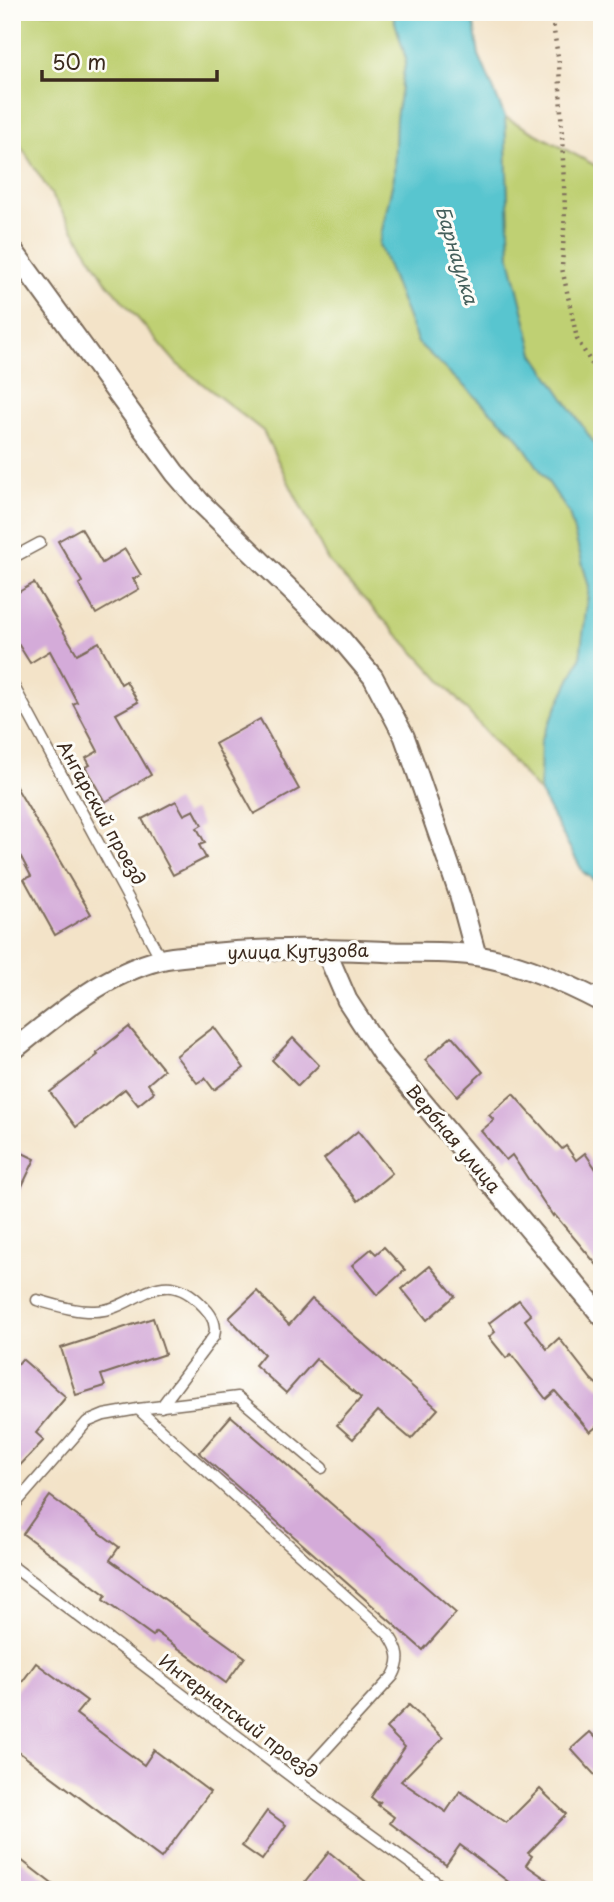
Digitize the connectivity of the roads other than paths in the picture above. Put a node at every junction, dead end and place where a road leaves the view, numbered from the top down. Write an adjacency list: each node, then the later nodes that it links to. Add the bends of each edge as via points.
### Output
1 (12, 250): 6 (street, via 175,473 341,639 373,677 404,736)
2 (40, 542): 3 (lane)
3 (12, 558)
4 (12, 683): 7 (lane, Ангарский проезд)
5 (325, 949): 6 (street, улица Кутузова); 7 (street, улица Кутузова, via 260,949); 11 (street, Вербная улица, via 347,1000 383,1055)
6 (476, 955): 8 (street, улица Кутузова, via 524,967)
7 (161, 959): 9 (street, улица Кутузова, via 86,995)
8 (602, 1002)
9 (12, 1051)
10 (37, 1300): 12 (lane, via 95,1311 160,1287 187,1293 203,1305 214,1322 214,1336)
11 (602, 1315)
12 (161, 1407): 13 (lane); 14 (lane, via 238,1397)
13 (138, 1409): 15 (lane, via 87,1422); 17 (lane, via 396,1646 399,1656 393,1676)
14 (322, 1468)
15 (12, 1508)
16 (12, 1566): 17 (lane, Интернатский проезд)
17 (297, 1781): 18 (lane, Интернатский проезд)
18 (447, 1890)

